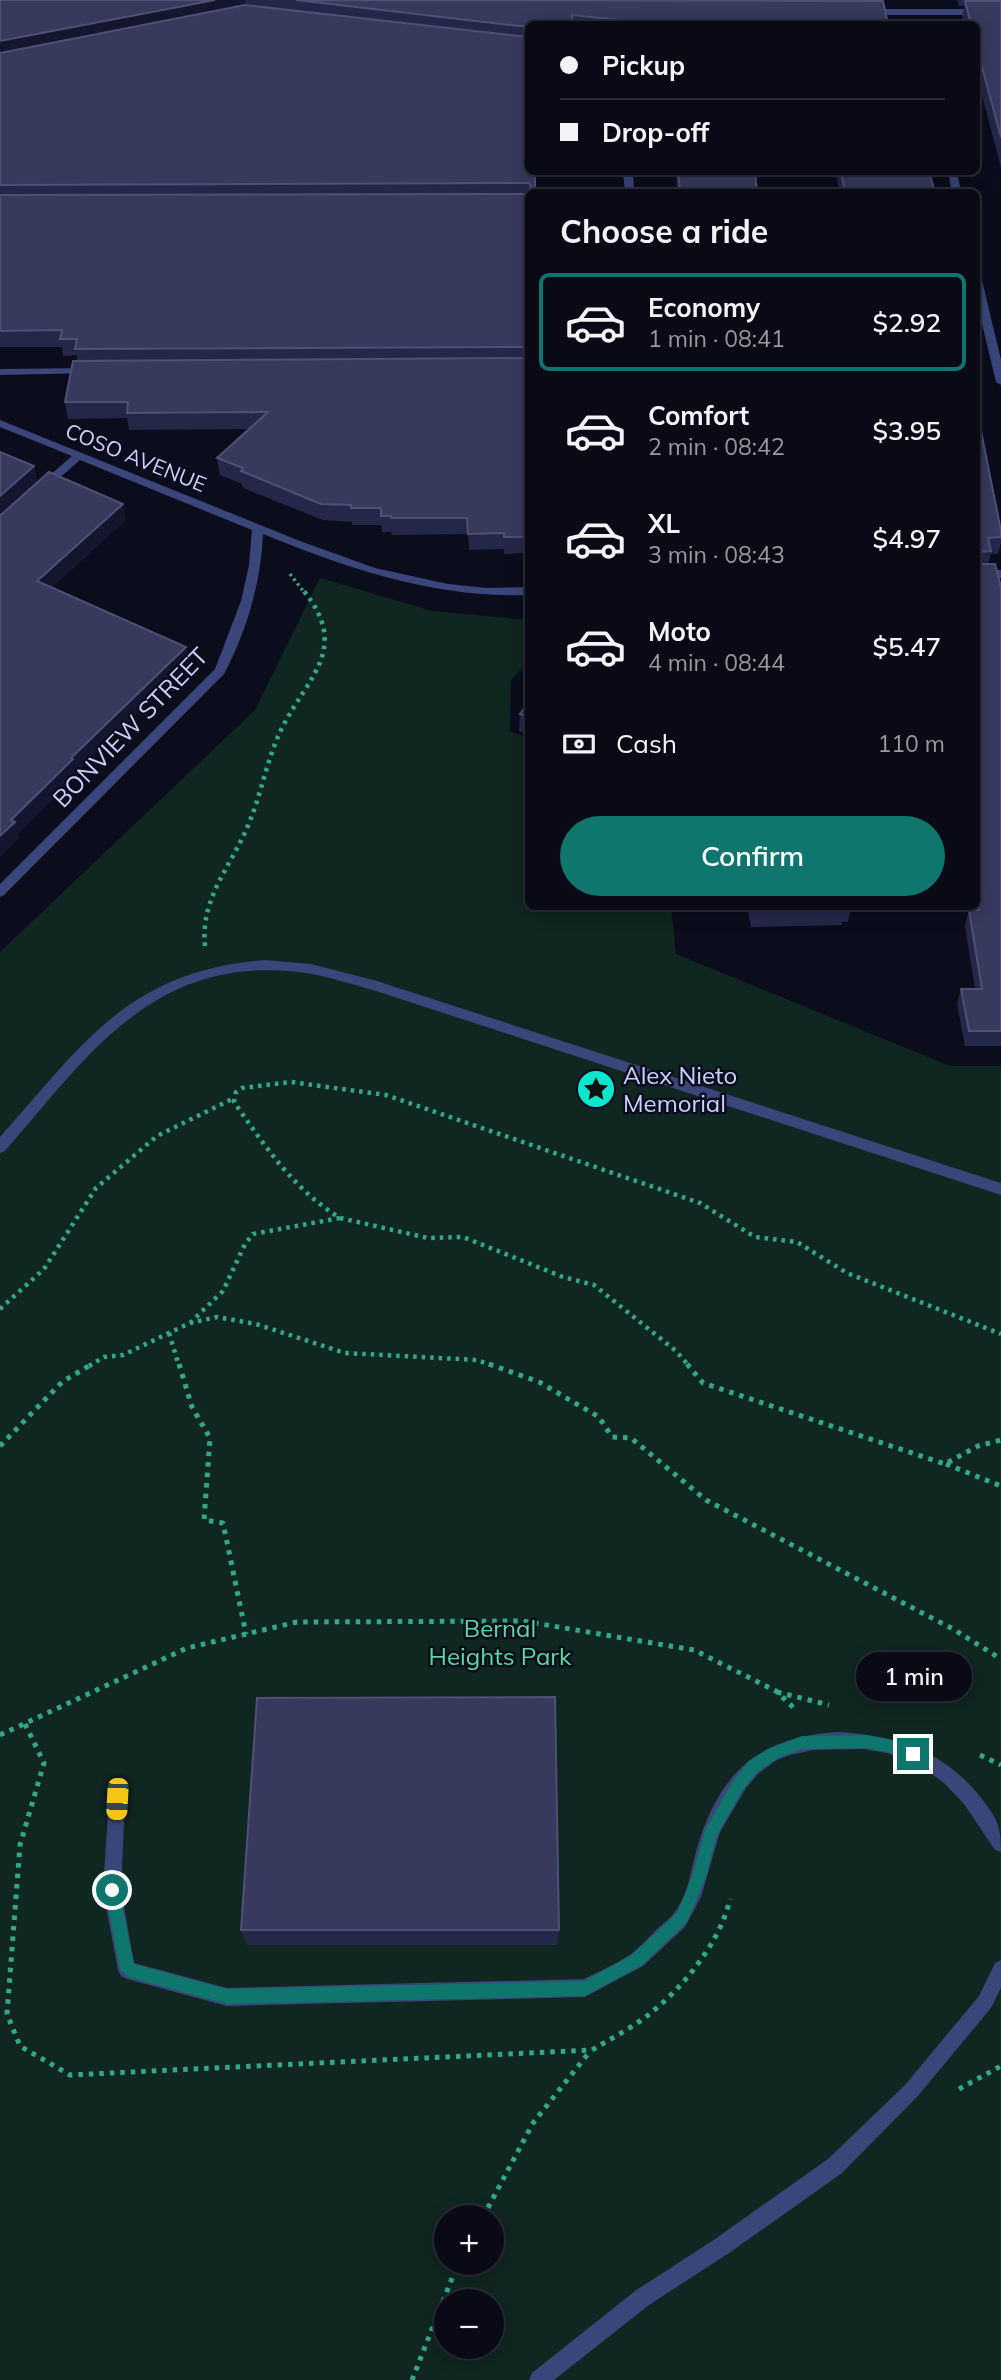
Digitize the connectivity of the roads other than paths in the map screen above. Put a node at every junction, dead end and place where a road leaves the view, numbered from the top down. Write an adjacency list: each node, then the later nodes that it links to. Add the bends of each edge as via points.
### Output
1 (862, 12): 2 (street)
2 (916, 12): 3 (street); 4 (street)
3 (1001, 12)
4 (918, 21)
5 (980, 293): 8 (street)
6 (97, 371): 7 (street)
7 (0, 372)
8 (1001, 382)
9 (0, 423): 10 (street, COSO AVENUE)
10 (79, 455): 11 (street); 12 (street, COSO AVENUE)
11 (40, 490)
12 (258, 528): 15 (street, COSO AVENUE, via 407,582 452,590); 16 (street, BONVIEW STREET, via 257,561 235,639 220,671)
13 (980, 574): 14 (street)
14 (1001, 574)
15 (525, 591)
16 (0, 892)
17 (0, 1147): 18 (street, via 103,1031 137,1005 210,973 287,966 377,986)
18 (1001, 1189)
19 (117, 1799): 20 (street, via 112,1890 128,1970 227,1997 585,1988 637,1960 682,1917 710,1835 738,1786 752,1767 802,1742 866,1742 928,1761 966,1793)
20 (1001, 1844)
21 (1001, 1969): 22 (street, via 985,2002 911,2091 835,2166 642,2298)
22 (539, 2380)

